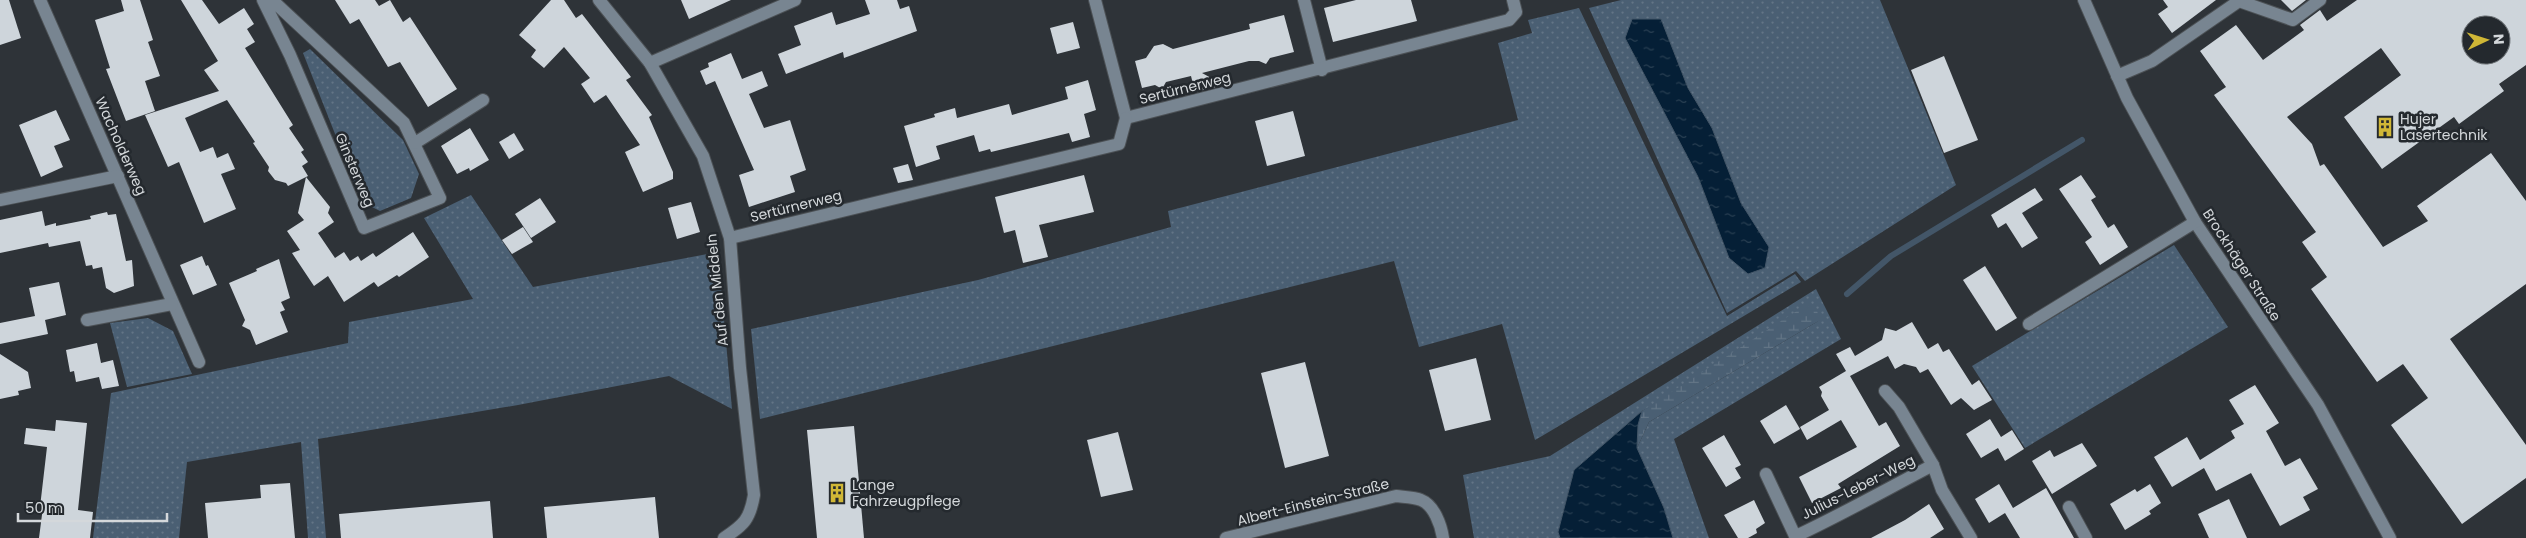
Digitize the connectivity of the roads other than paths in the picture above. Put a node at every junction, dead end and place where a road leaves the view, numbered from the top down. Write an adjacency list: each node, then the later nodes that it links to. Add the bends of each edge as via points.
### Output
1 (40, 0): 17 (street, Wacholderweg)
2 (263, 0): 16 (street, Ginsterweg, via 364,228 440,198)
3 (272, 0): 16 (street, Ginsterweg, via 404,123)
4 (599, 0): 11 (street, Auf den Middeln)
5 (795, 0): 11 (street)
6 (1095, 0): 15 (street)
7 (1304, 0): 12 (street)
8 (2084, 0): 13 (street, Brockhäger Straße)
9 (2320, 0): 13 (street, via 2293,20 2239,1 2152,61)
10 (1515, 6): 12 (street, Sertürnerweg, via 1509,20)
11 (650, 63): 20 (street, Auf den Middeln, via 703,156)
12 (1322, 70): 15 (street, Sertürnerweg)
13 (2117, 76): 19 (street, Brockhäger Straße)
14 (483, 100): 16 (street)
15 (1126, 118): 20 (street, Sertürnerweg, via 1119,144)
16 (416, 143)
17 (118, 176): 18 (street); 21 (street, Wacholderweg)
18 (0, 200)
19 (2196, 222): 23 (street); 35 (street, Brockhäger Straße, via 2318,405)
20 (730, 238): 30 (street, Auf den Middeln, via 754,495 751,513 740,529)
21 (172, 304): 22 (street); 24 (street, Wacholderweg)
22 (87, 320)
23 (2029, 324)
24 (199, 362)
25 (1885, 391): 26 (street, Julius-Leber-Weg, via 1900,407)
26 (1933, 465): 29 (street, Julius-Leber-Weg); 33 (street, Julius-Leber-Weg, via 1942,490)
27 (1766, 474): 29 (street)
28 (2069, 507): 34 (street)
29 (1796, 537)
30 (724, 538)
31 (1226, 538): 32 (street, Albert-Einstein-Straße, via 1396,496 1421,500 1430,507)
32 (1443, 538)
33 (1972, 538)
34 (2086, 538)
35 (2390, 538)

